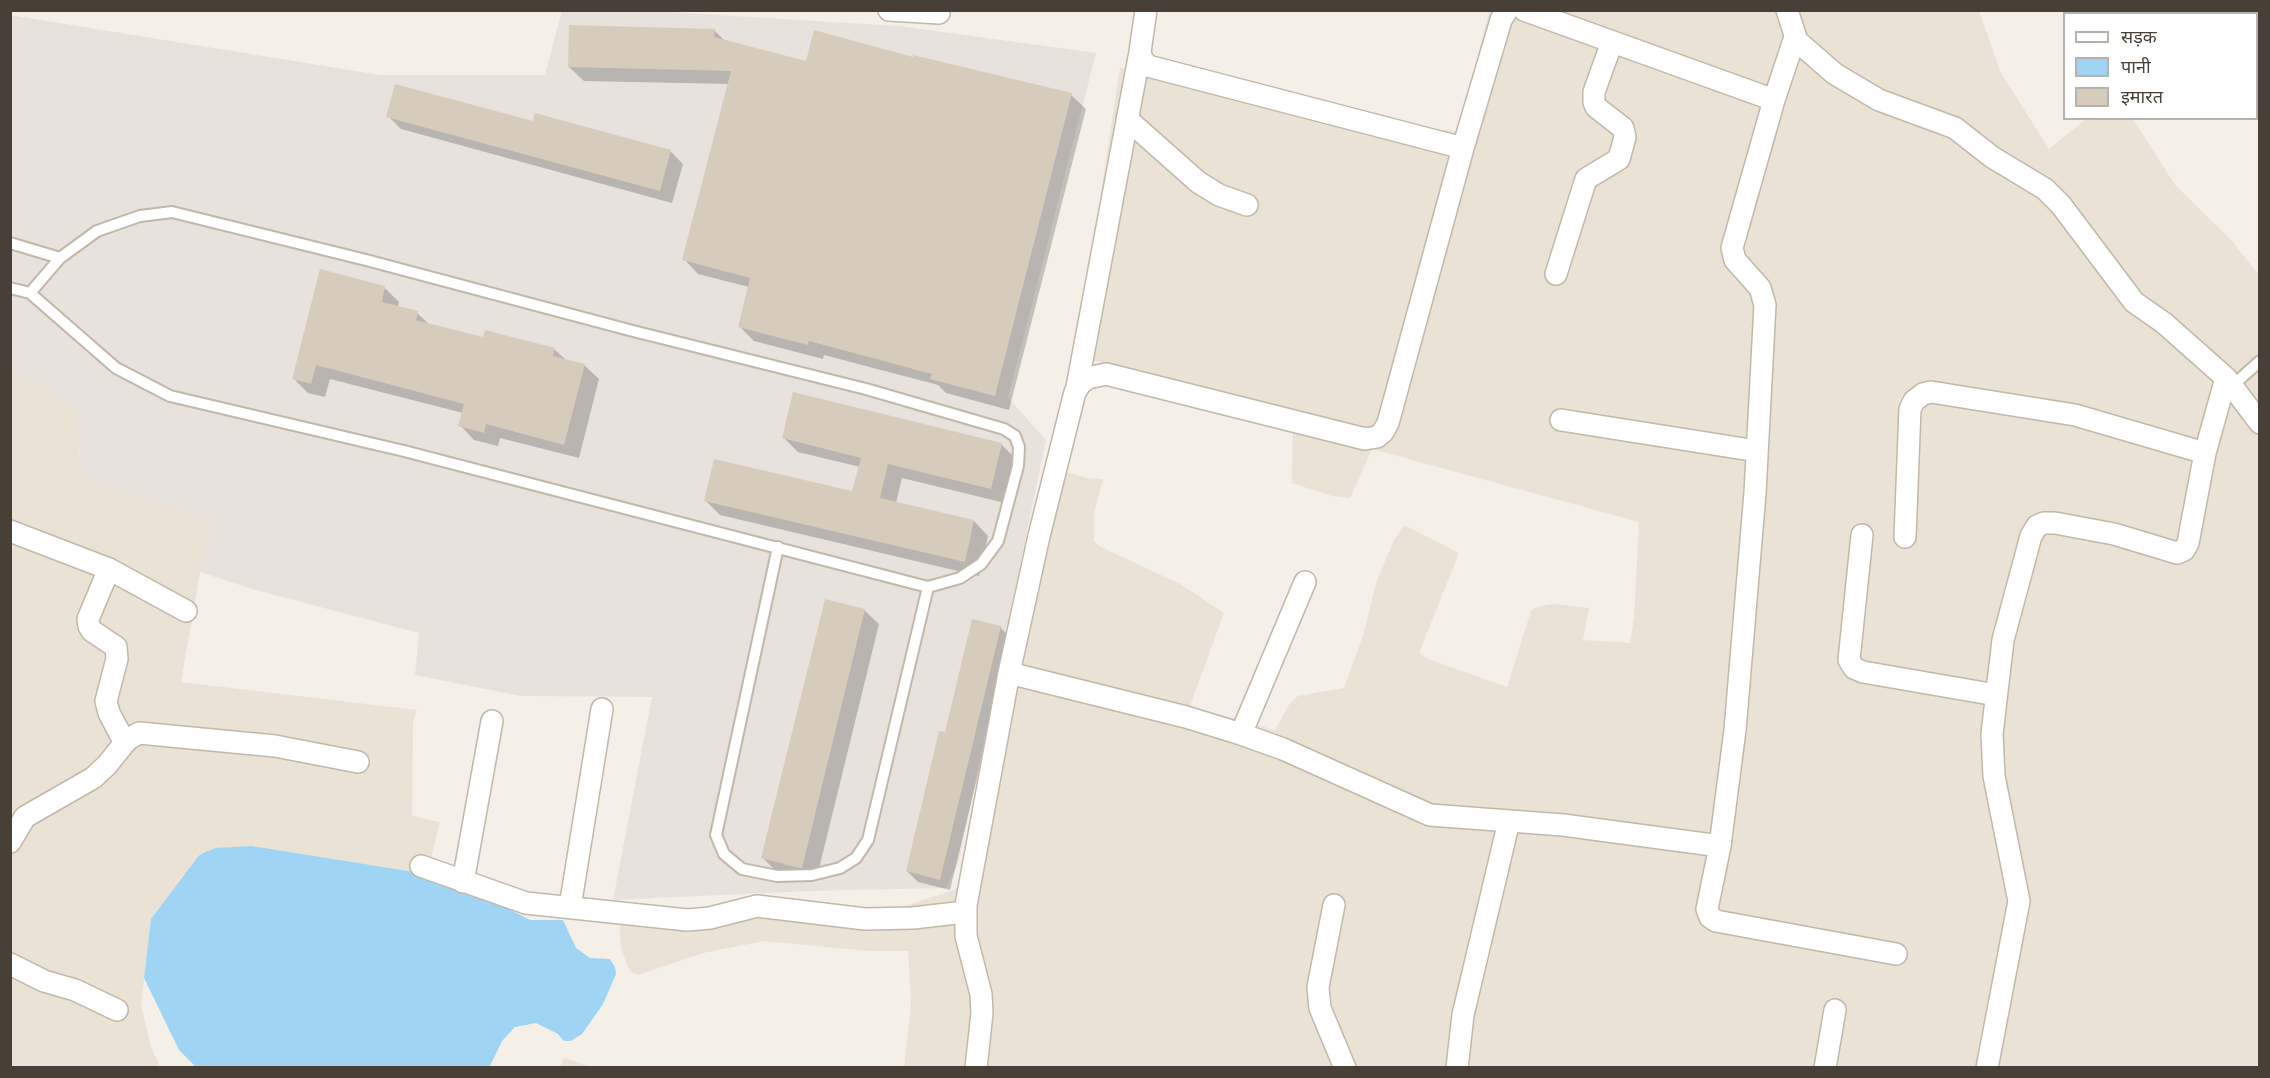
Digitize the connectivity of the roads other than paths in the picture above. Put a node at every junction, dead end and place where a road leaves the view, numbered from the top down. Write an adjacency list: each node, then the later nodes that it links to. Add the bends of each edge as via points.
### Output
1 (889, 10): 6 (street)
2 (1146, 10): 10 (street)
3 (1507, 10): 13 (street)
4 (1524, 10): 7 (street)
5 (1787, 10): 8 (street)
6 (939, 13)
7 (1574, 19): 9 (street)
8 (1795, 37): 11 (street); 21 (street, via 1835,74 1879,100 1955,128 1992,157 2045,189 2133,302 2164,323)
9 (1612, 42): 11 (street); 17 (street, via 1594,102 1623,128 1625,137 1619,159 1586,179)
10 (1140, 52): 12 (street); 13 (street, via 1148,66)
11 (1774, 100): 25 (street, via 1732,248 1735,261 1765,298)
12 (1127, 119): 14 (street, via 1198,182); 22 (street)
13 (1463, 148): 22 (street, via 1388,423 1377,437 1365,439 1106,374 1088,378)
14 (1247, 205)
15 (10, 243): 16 (lane)
16 (60, 258): 19 (lane); 33 (lane, via 97,231 140,216 172,212 866,389 1004,429 1015,436 1019,447 999,541 981,564 960,578)
17 (1556, 274)
18 (10, 288): 19 (lane)
19 (30, 293): 30 (lane, via 116,368 170,396 404,451)
20 (2259, 361): 21 (lane)
21 (2229, 382): 24 (street); 26 (street)
22 (1077, 387): 35 (street)
23 (1561, 420): 25 (street)
24 (2259, 423)
25 (1757, 451): 44 (street, via 1735,730)
26 (2205, 453): 29 (street, via 2075,415 1931,392 1923,394 1910,409); 36 (street, via 2184,550 2177,553 2114,534 2055,523 2037,526 2003,640)
27 (10, 531): 31 (street)
28 (1862, 535): 36 (street, via 1850,660 1854,668)
29 (1905, 537)
30 (778, 547): 33 (lane); 33 (lane, via 716,835 724,854 742,870 777,876 812,875 840,868 856,858 868,840)
31 (109, 569): 34 (street); 40 (street, via 88,618 92,631 116,647 117,659 106,701)
32 (1305, 582): 39 (street)
33 (928, 587)
34 (186, 611)
35 (1009, 673): 39 (street); 49 (street)
36 (1996, 695): 58 (street, via 1992,734 1994,776 2019,901)
37 (602, 709): 48 (street)
38 (492, 721): 46 (street)
39 (1241, 734): 42 (street, via 1430,815)
40 (125, 743): 41 (street, via 139,733 275,746); 43 (street, via 93,778 25,817)
41 (358, 762)
42 (1509, 821): 44 (street); 56 (street, via 1463,1015)
43 (10, 842)
44 (1720, 846): 50 (street, via 1707,909 1716,921)
45 (421, 866): 46 (street)
46 (463, 882): 48 (street, via 526,903)
47 (1334, 904): 55 (street, via 1318,999)
48 (570, 908): 49 (street, via 687,920 758,906 885,919)
49 (965, 912): 54 (street, via 966,936 981,994)
50 (1896, 954)
51 (10, 964): 52 (street)
52 (117, 1010)
53 (1835, 1010): 57 (street)
54 (976, 1068)
55 (1345, 1068)
56 (1457, 1068)
57 (1826, 1068)
58 (1987, 1068)

